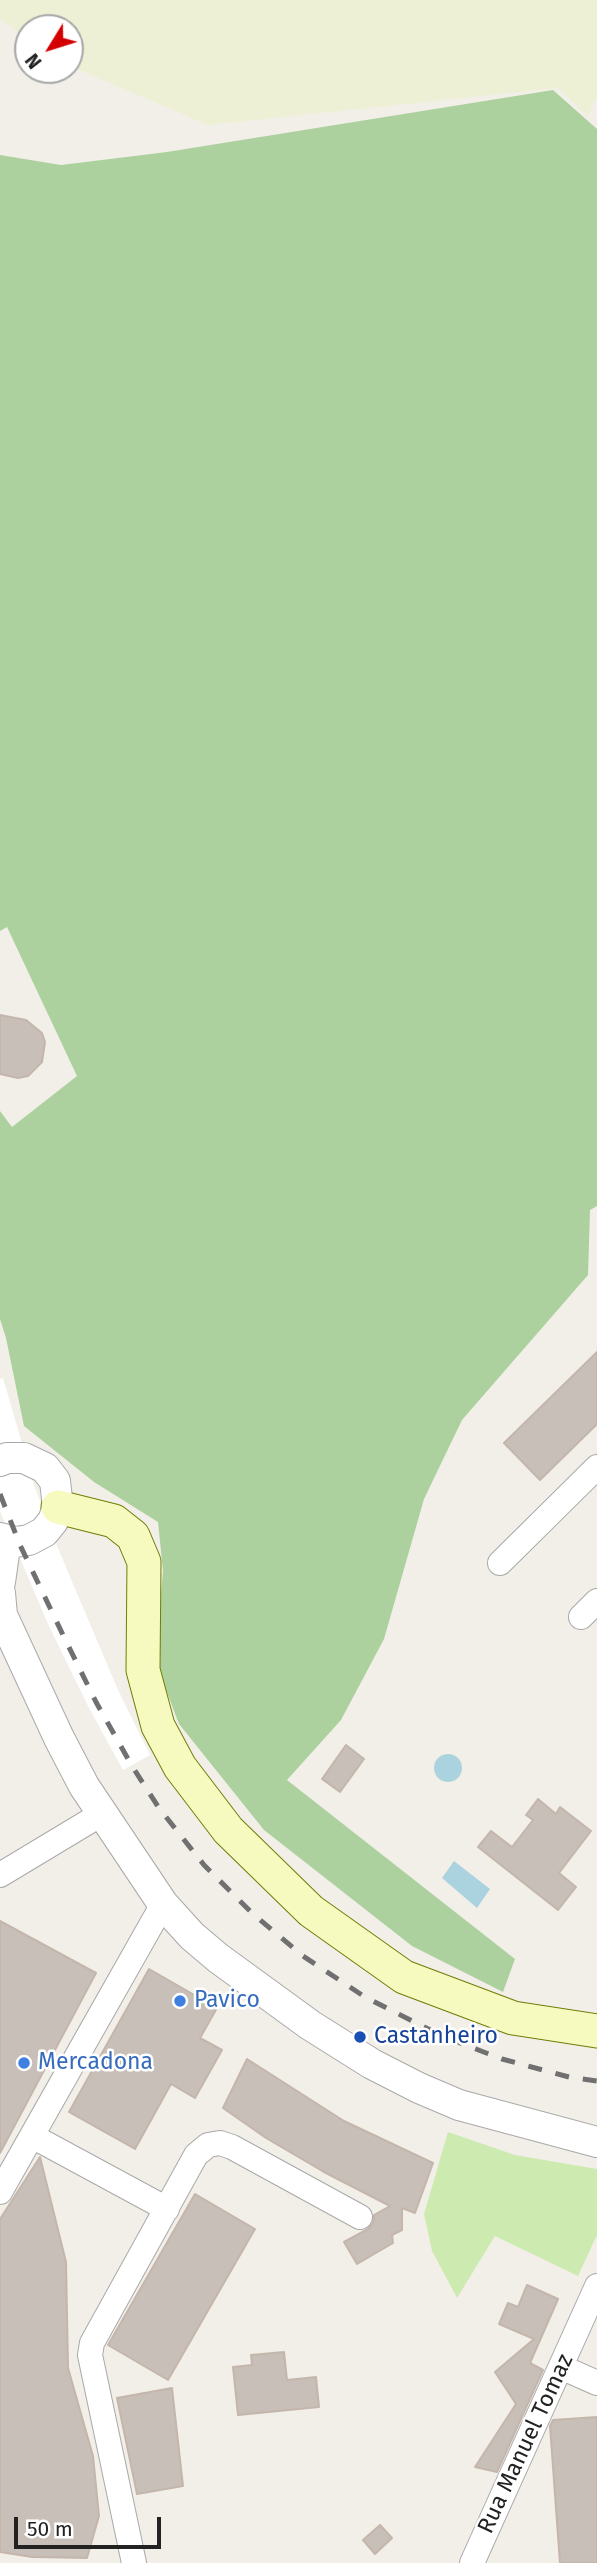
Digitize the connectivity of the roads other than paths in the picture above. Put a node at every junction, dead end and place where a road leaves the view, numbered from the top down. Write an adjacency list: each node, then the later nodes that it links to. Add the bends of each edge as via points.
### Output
1 (0, 1461): 3 (street, via 24,1458 44,1468 55,1481)
2 (597, 1467): 5 (street)
3 (58, 1507): 4 (street, via 44,1532 29,1540); 11 (main road, via 114,1521 133,1536 144,1562 144,1670 158,1727 180,1767 237,1839 311,1911 404,1977 513,2018)
4 (3, 1539): 6 (street)
5 (500, 1563)
6 (0, 1582)
7 (0, 1593): 8 (street, via 2,1615 59,1738)
8 (103, 1813): 9 (street); 10 (street)
9 (0, 1875)
10 (163, 1903): 12 (street); 13 (street, via 218,1958 372,2064 459,2105)
11 (597, 2031)
12 (32, 2136): 14 (street); 15 (street)
13 (597, 2142)
14 (0, 2192)
15 (167, 2209): 16 (street, via 196,2155 208,2145 220,2143); 20 (street, via 96,2332 90,2355)
16 (360, 2217)
17 (597, 2286): 18 (street, Rua Manuel Tomaz)
18 (561, 2367): 19 (street); 21 (street, Rua Manuel Tomaz)
19 (597, 2383)
20 (134, 2563)
21 (472, 2563)

